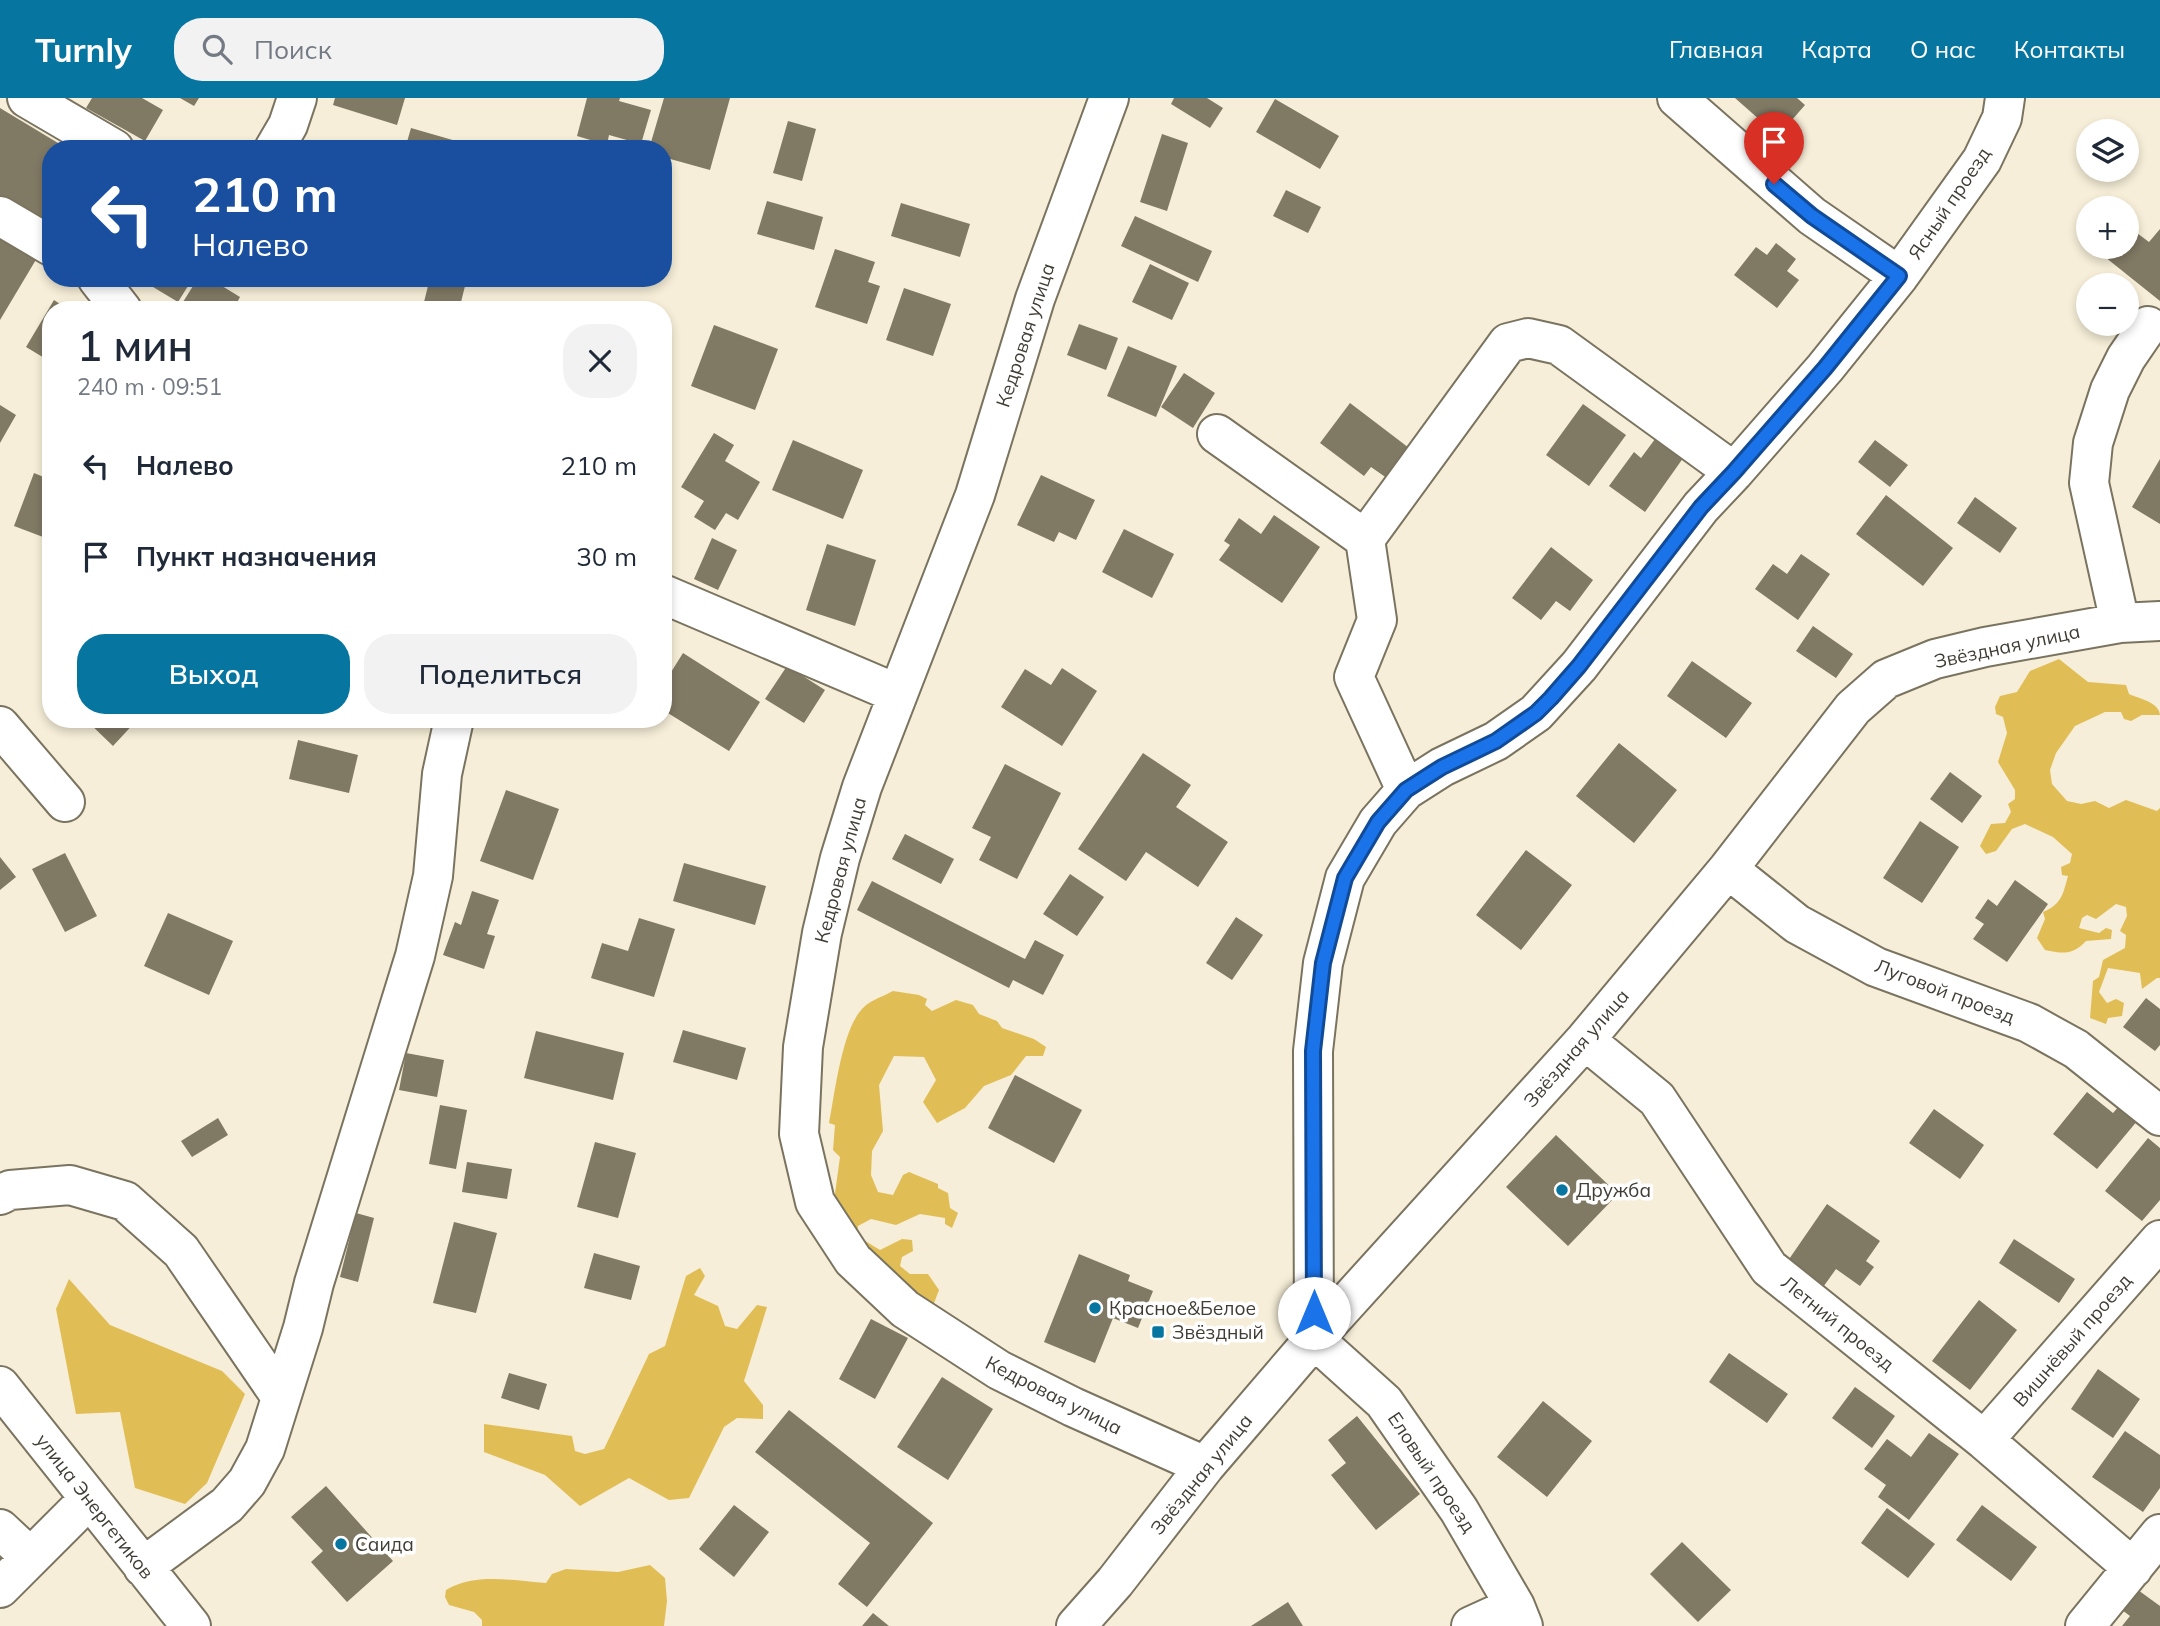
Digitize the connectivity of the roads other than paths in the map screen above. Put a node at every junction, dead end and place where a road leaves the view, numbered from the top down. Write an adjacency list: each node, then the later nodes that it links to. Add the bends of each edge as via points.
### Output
1 (27, 98): 6 (street)
2 (297, 98): 7 (street)
3 (1109, 98): 20 (street, Кедровая улица, via 1035,299 975,495)
4 (1677, 98): 10 (street, via 1812,216)
5 (2005, 98): 10 (street, Ясный проезд, via 2002,118 1982,160)
6 (99, 140)
7 (279, 140)
8 (0, 216): 9 (street)
9 (42, 241)
10 (1899, 276): 15 (street, Ясный проезд)
11 (104, 287): 12 (street)
12 (115, 301)
13 (2148, 326): 19 (street, via 2110,390 2093,443 2089,483)
14 (1217, 434): 16 (street)
15 (1734, 472): 16 (street, via 1559,345 1528,338 1508,343); 23 (street, Ясный проезд, via 1536,713 1496,741)
16 (1365, 539): 23 (street, via 1377,620 1354,677)
17 (672, 598): 20 (street)
18 (2160, 621): 19 (street, Звёздная улица)
19 (2120, 624): 25 (street, Звёздная улица, via 1960,653 1886,679 1853,708)
20 (898, 694): 34 (street, Кедровая улица, via 840,858 803,1047 799,1134 815,1202 853,1260 905,1309 999,1370)
21 (0, 726): 24 (street)
22 (452, 728): 32 (street, via 442,774 433,876 415,956)
23 (1406, 790): 30 (street, Ясный проезд, via 1378,822 1345,878 1323,963 1313,1051)
24 (65, 802)
25 (1728, 869): 26 (street, Звёздная улица); 27 (street, Луговой проезд, via 1797,923 1876,967 2029,1023 2076,1049)
26 (1585, 1040): 30 (street, Звёздная улица); 33 (street, Летний проезд, via 1657,1099 1769,1268)
27 (2160, 1116)
28 (0, 1195): 32 (street, via 10,1190 70,1185 125,1201 181,1251)
29 (2160, 1240): 33 (street, Вишнёвый проезд)
30 (1314, 1339): 34 (street, Звёздная улица); 41 (street, Еловый проезд, via 1384,1402 1459,1510)
31 (0, 1387): 35 (street, улица Энергетиков)
32 (281, 1397): 39 (street, via 265,1449 247,1482 227,1505)
33 (1984, 1440): 37 (street, Летний проезд)
34 (1205, 1466): 43 (street, Звёздная улица)
35 (89, 1499): 38 (street); 39 (street, улица Энергетиков)
36 (0, 1529): 38 (street)
37 (2152, 1547): 45 (street)
38 (30, 1557): 40 (street)
39 (143, 1567): 42 (street, улица Энергетиков)
40 (0, 1588)
41 (1519, 1616): 44 (street)
42 (191, 1626)
43 (1076, 1626)
44 (1471, 1626)
45 (2085, 1626)

